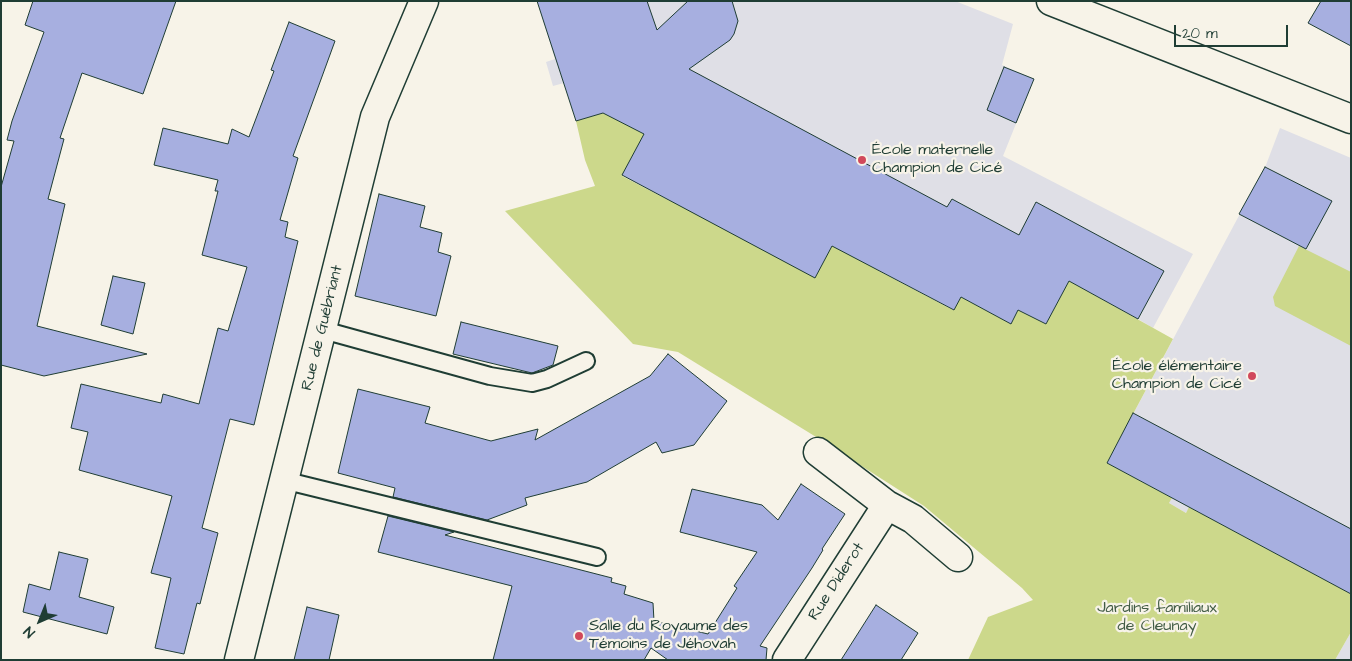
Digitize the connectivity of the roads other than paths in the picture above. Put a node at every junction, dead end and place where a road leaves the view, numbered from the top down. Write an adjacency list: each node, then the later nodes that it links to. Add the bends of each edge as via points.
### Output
1 (424, 1): 4 (street, Rue de Guébriant, via 376,117)
2 (1051, 1): 3 (street)
3 (1351, 119)
4 (323, 330): 5 (lane, via 490,376 532,383 548,380); 7 (street, Rue de Guébriant)
5 (586, 361)
6 (818, 452): 8 (street)
7 (283, 480): 9 (lane); 11 (street, Rue de Guébriant)
8 (887, 505): 10 (street, via 913,519); 12 (street, Rue Diderot)
9 (597, 557)
10 (958, 557)
11 (239, 660)
12 (787, 660)

